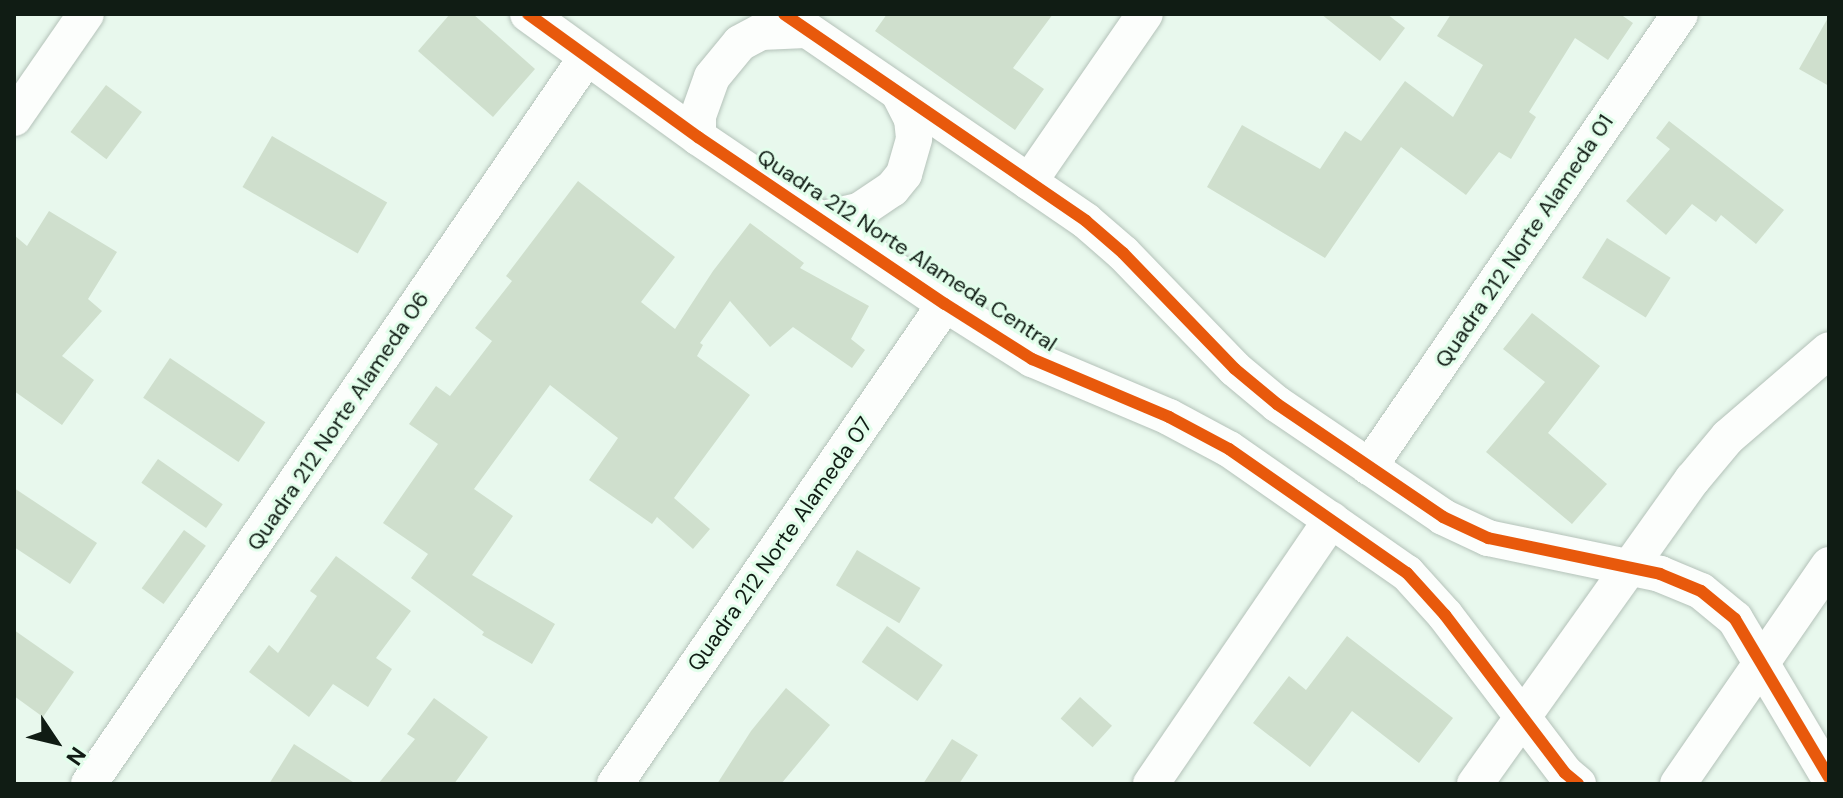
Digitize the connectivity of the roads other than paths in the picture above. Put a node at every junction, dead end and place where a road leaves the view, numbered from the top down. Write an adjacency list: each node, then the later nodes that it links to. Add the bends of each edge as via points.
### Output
1 (86, 14): 8 (street)
2 (528, 14): 6 (street, Quadra 212 Norte Alameda Central)
3 (1145, 14): 10 (street)
4 (1680, 14): 14 (street, Quadra 212 Norte Alameda 01)
5 (795, 22): 7 (street); 9 (street, via 740,43 712,77 698,116)
6 (586, 58): 9 (street, Quadra 212 Norte Alameda Central); 21 (street, Quadra 212 Norte Alameda 06)
7 (901, 97): 10 (street); 11 (street, via 914,138 904,174 859,211)
8 (14, 118)
9 (698, 137): 11 (street, Quadra 212 Norte Alameda Central)
10 (1029, 182): 14 (street, via 1123,253 1235,369)
11 (823, 219): 12 (street, Quadra 212 Norte Alameda Central)
12 (945, 304): 15 (street, Quadra 212 Norte Alameda Central, via 1032,359 1169,417 1229,449); 22 (street, Quadra 212 Norte Alameda 07)
13 (1829, 350): 17 (street, via 1728,437)
14 (1369, 467): 17 (street, via 1443,517 1488,538)
15 (1331, 520): 19 (street, Quadra 212 Norte Alameda Central, via 1407,573); 23 (street)
16 (1829, 565): 18 (street)
17 (1626, 569): 18 (street, via 1660,574 1701,591 1735,619); 19 (street)
18 (1761, 664): 20 (street); 26 (street)
19 (1524, 715): 24 (street); 25 (street, Quadra 212 Norte Alameda Central, via 1547,751)
20 (1829, 777)
21 (89, 784)
22 (615, 784)
23 (1151, 784)
24 (1475, 784)
25 (1578, 784)
26 (1678, 784)

